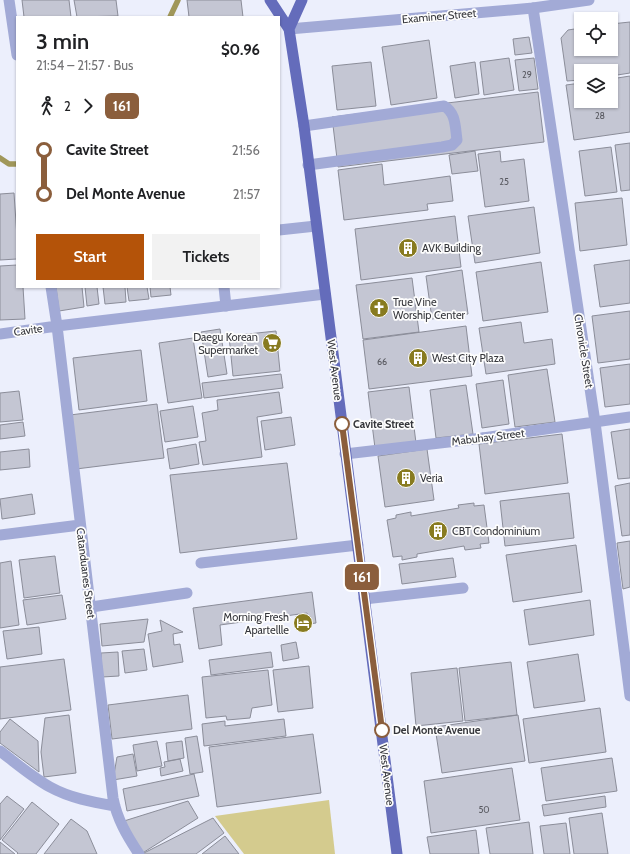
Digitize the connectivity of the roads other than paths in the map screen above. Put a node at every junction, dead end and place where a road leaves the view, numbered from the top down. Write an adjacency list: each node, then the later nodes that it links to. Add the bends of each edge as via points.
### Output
1 (9, 0): 7 (street)
2 (270, 0): 6 (main road, West Avenue)
3 (302, 0): 6 (main road)
4 (589, 0): 5 (street, Examiner Street)
5 (533, 8): 6 (street, Examiner Street); 19 (street, Chronicle Street)
6 (289, 29): 8 (main road, West Avenue)
7 (16, 48)
8 (304, 126): 9 (main road, West Avenue); 9 (street, via 444,106 454,117 457,140 452,145 442,147)
9 (308, 165): 10 (main road, West Avenue)
10 (316, 226): 11 (street); 14 (main road, West Avenue)
11 (280, 230)
12 (51, 288): 16 (street, Catanduanes Street)
13 (224, 288): 15 (street)
14 (325, 294): 15 (street); 20 (main road, West Avenue)
15 (226, 306): 16 (street)
16 (57, 326): 17 (street, Cavite); 21 (street, Catanduanes Street)
17 (0, 334)
18 (630, 417): 19 (street, Mabuhay Street)
19 (595, 422): 20 (street, Mabuhay Street); 29 (street, Chronicle Street)
20 (346, 454): 23 (main road, West Avenue)
21 (80, 525): 22 (street); 28 (street, Catanduanes Street)
22 (0, 535)
23 (358, 545): 24 (street); 27 (main road, West Avenue)
24 (201, 563)
25 (463, 588): 27 (street)
26 (187, 593): 28 (street)
27 (364, 599): 33 (main road, West Avenue)
28 (91, 607): 31 (street, Catanduanes Street)
29 (630, 696)
30 (0, 751): 31 (street, via 38,780 60,792)
31 (115, 806): 32 (street, Catanduanes Street, via 123,829)
32 (139, 854)
33 (397, 854)

